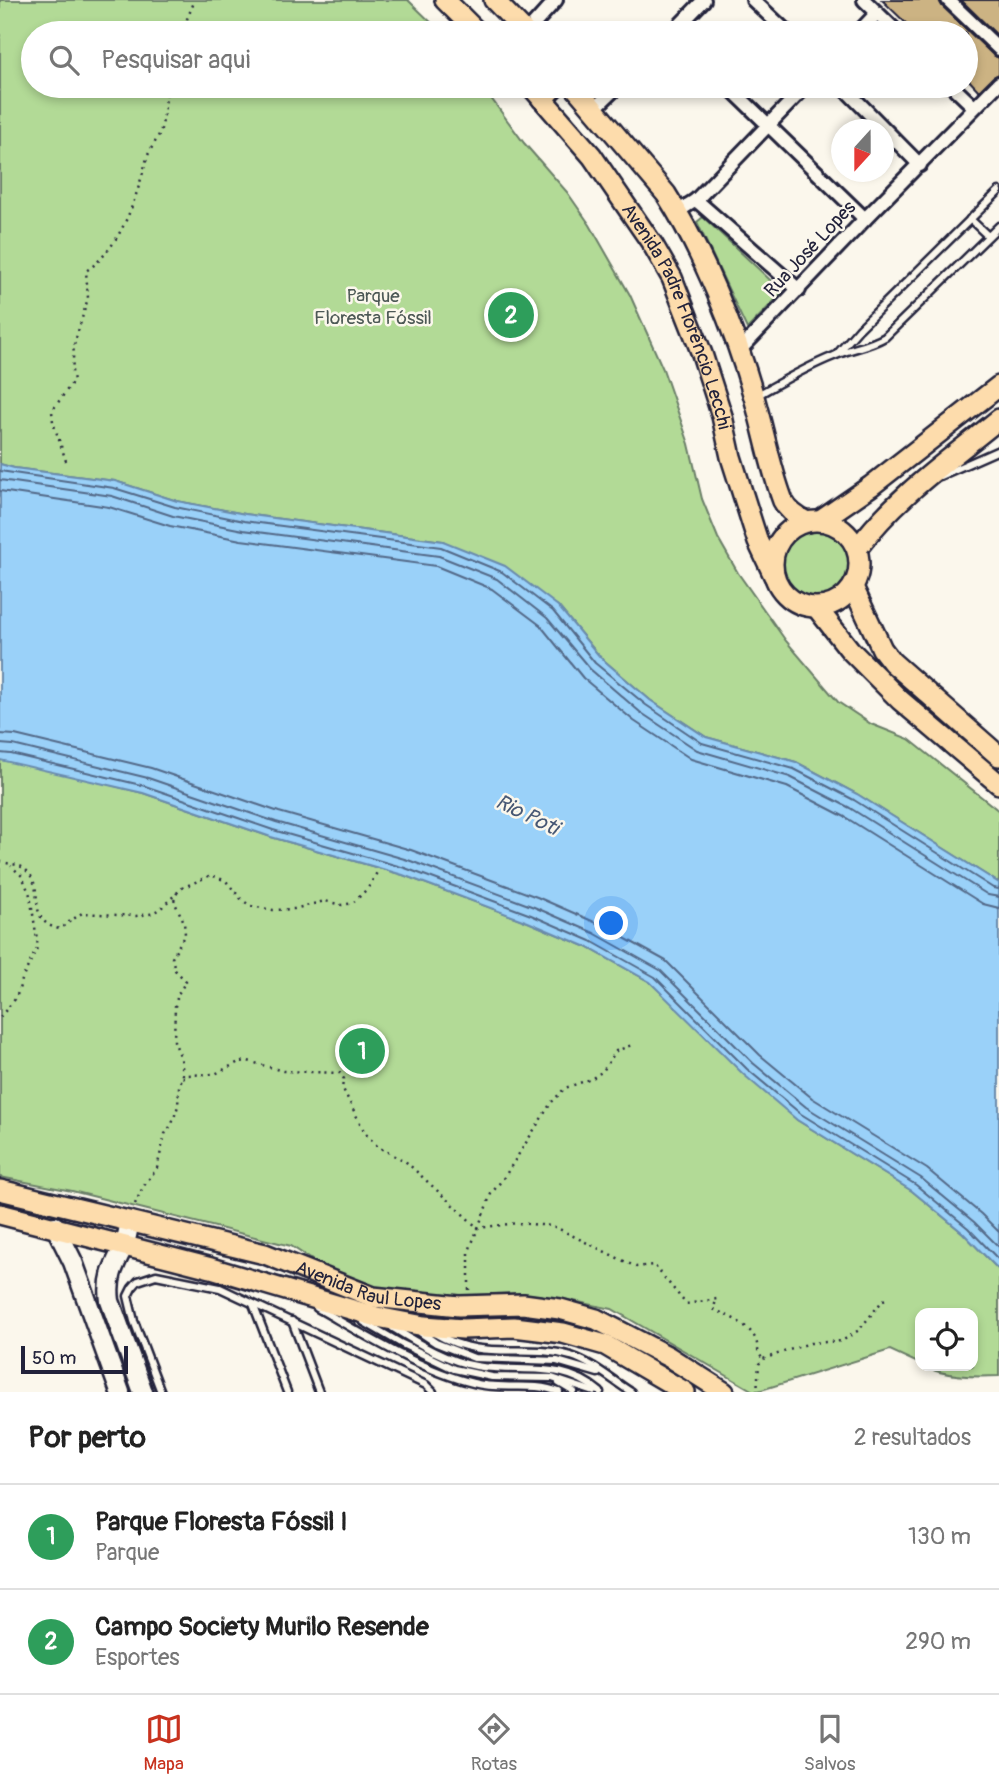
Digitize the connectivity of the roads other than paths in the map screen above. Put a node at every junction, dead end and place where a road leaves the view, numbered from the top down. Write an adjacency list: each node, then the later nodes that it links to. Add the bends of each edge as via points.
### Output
1 (445, 0): 9 (main road)
2 (494, 0): 10 (main road)
3 (556, 0): 11 (street)
4 (704, 0): 12 (street)
5 (753, 0): 13 (street)
6 (864, 0): 8 (street)
7 (948, 0): 16 (street)
8 (877, 13): 14 (street); 15 (street)
9 (466, 21)
10 (514, 21)
11 (537, 21)
12 (684, 21)
13 (775, 21)
14 (869, 21)
15 (885, 21)
16 (970, 21)
17 (978, 28): 18 (street)
18 (999, 48)
19 (999, 83): 27 (street, Rua José Lopes)
20 (549, 98): 48 (main road, Avenida Padre Florêncio Lecchi, via 672,278 702,354 758,542)
21 (584, 98): 28 (main road, Avenida Padre Florêncio Lecchi)
22 (605, 98): 28 (street)
23 (741, 98): 29 (street)
24 (794, 98): 29 (street)
25 (854, 98): 30 (street)
26 (965, 98): 27 (street)
27 (974, 107): 30 (street, Rua José Lopes)
28 (594, 109): 33 (main road, Avenida Padre Florêncio Lecchi)
29 (768, 124): 32 (street); 34 (street)
30 (920, 165): 34 (street, Rua José Lopes)
31 (999, 191): 35 (lane)
32 (696, 200): 33 (street); 38 (street)
33 (677, 212): 39 (main road, Avenida Padre Florêncio Lecchi)
34 (864, 219): 38 (street, Rua José Lopes)
35 (970, 219): 37 (lane); 40 (lane)
36 (999, 226): 37 (lane)
37 (988, 236): 40 (lane, via 884,337)
38 (799, 290): 39 (street, Rua José Lopes)
39 (738, 352): 42 (main road, Avenida Padre Florêncio Lecchi)
40 (837, 354): 42 (lane)
41 (999, 386): 46 (main road, via 871,486)
42 (754, 397): 46 (main road, Avenida Padre Florêncio Lecchi, via 784,504 796,517)
43 (999, 419): 45 (main road)
44 (999, 450): 45 (lane)
45 (911, 490): 47 (main road)
46 (813, 521): 47 (main road, via 835,525); 48 (main road, via 783,536 776,548)
47 (857, 549): 49 (main road, via 859,575)
48 (774, 576): 50 (main road, via 791,599)
49 (853, 587): 50 (main road, via 838,601); 51 (main road, via 892,662)
50 (817, 608): 52 (main road, via 900,701)
51 (999, 756)
52 (996, 778)
53 (0, 1189): 55 (main road, Avenida Raul Lopes)
54 (0, 1214): 56 (main road, Avenida Raul Lopes)
55 (131, 1216): 57 (street); 78 (main road, Avenida Raul Lopes, via 265,1254 373,1297 459,1306 523,1304 596,1319)
56 (55, 1226): 57 (main road, Avenida Raul Lopes); 66 (street, via 74,1262)
57 (124, 1246): 58 (main road, Avenida Raul Lopes); 67 (street, via 113,1265 108,1288)
58 (288, 1291): 60 (main road, Avenida Raul Lopes); 72 (lane, via 428,1367 464,1381)
59 (253, 1304): 62 (lane); 68 (lane, via 219,1288 168,1276 138,1281 128,1296 130,1307); 69 (lane)
60 (336, 1304): 61 (main road, Avenida Raul Lopes); 64 (lane, via 454,1369 492,1377)
61 (377, 1317): 63 (main road, Avenida Raul Lopes); 75 (lane, via 458,1362 560,1371 581,1378)
62 (292, 1321): 70 (lane); 71 (lane)
63 (416, 1325): 65 (lane, via 467,1348 571,1357); 65 (lane, via 436,1343 474,1358 557,1361); 77 (main road, Avenida Raul Lopes, via 514,1327 564,1334 605,1345)
64 (552, 1378): 73 (lane); 74 (lane)
65 (609, 1378): 76 (lane)
66 (120, 1392)
67 (143, 1392)
68 (161, 1392)
69 (287, 1392)
70 (319, 1392)
71 (433, 1392)
72 (559, 1392)
73 (574, 1392)
74 (594, 1392)
75 (600, 1392)
76 (631, 1392)
77 (685, 1392)
78 (724, 1392)

